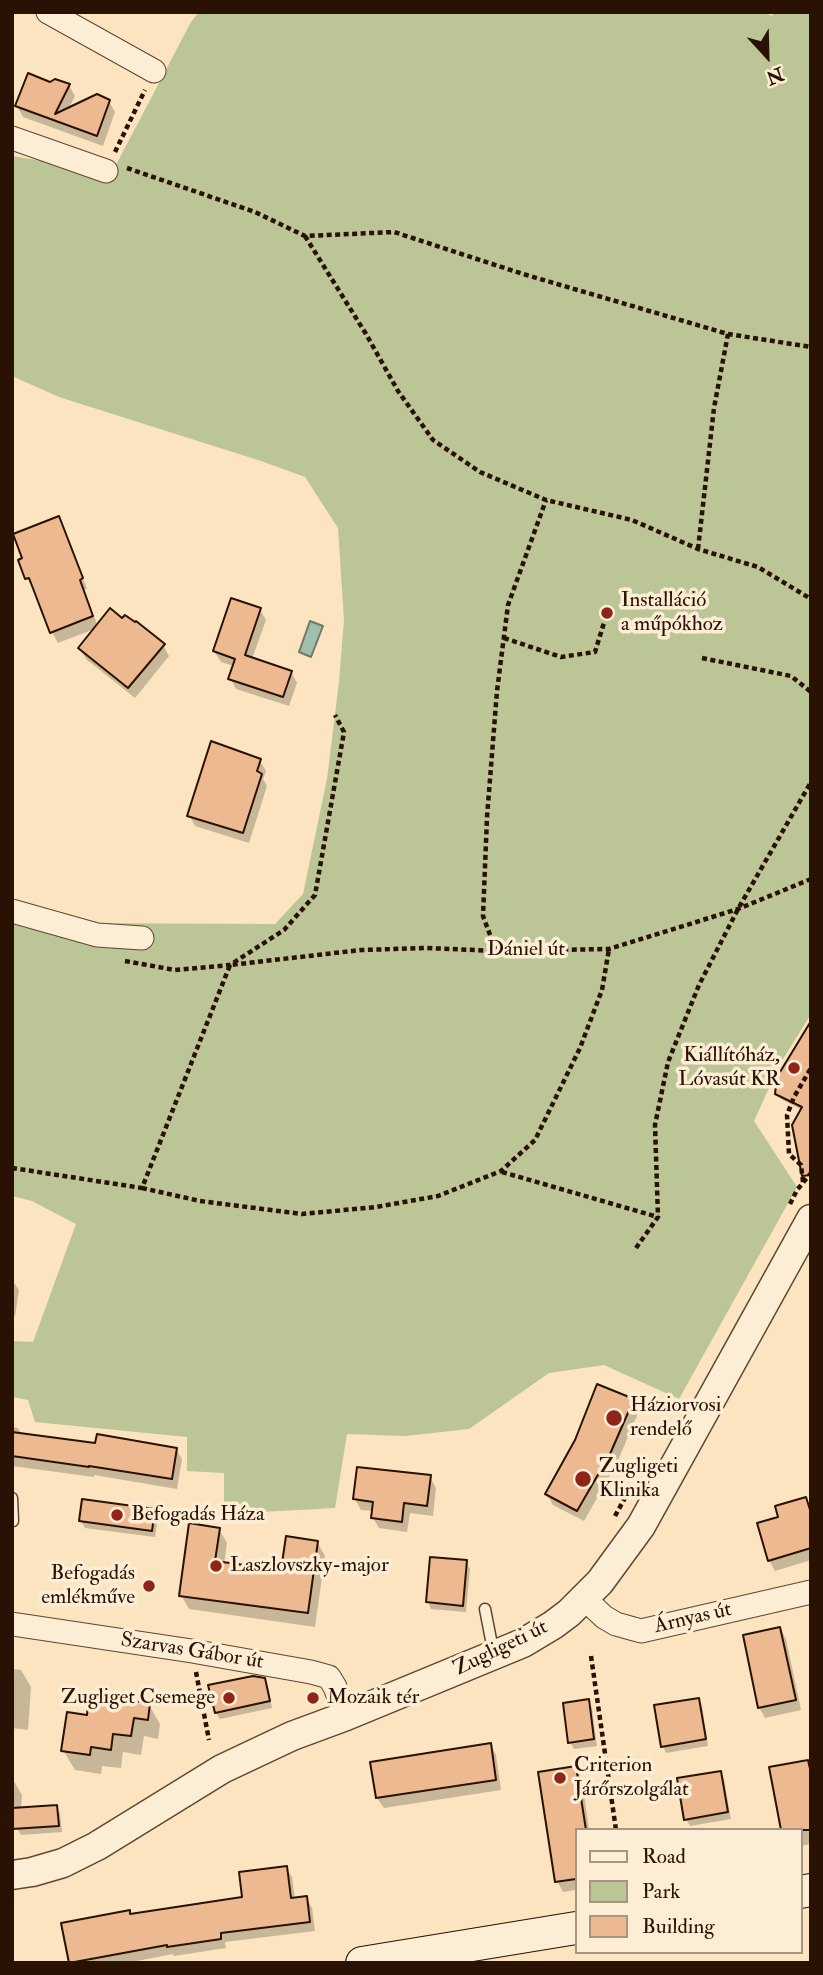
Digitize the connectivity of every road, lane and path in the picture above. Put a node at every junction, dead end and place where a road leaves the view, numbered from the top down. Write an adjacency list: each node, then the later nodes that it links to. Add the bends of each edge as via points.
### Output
1 (48, 12): 2 (street)
2 (154, 71): 4 (path)
3 (12, 138): 4 (street)
4 (106, 171): 5 (path, via 126,168 255,212)
5 (305, 236): 6 (path, via 394,232); 8 (path, via 398,391 433,440 480,472)
6 (728, 334): 7 (path); 9 (path, via 714,408)
7 (811, 347)
8 (547, 500): 9 (path, via 632,520); 12 (path, via 508,605)
9 (698, 549): 10 (path, via 758,567)
10 (811, 599)
11 (607, 613): 12 (path, via 595,652 561,657)
12 (504, 638): 22 (path, via 488,803 483,916)
13 (702, 658): 14 (path, via 790,676)
14 (811, 692)
15 (335, 715): 24 (path, Dániel út, via 344,732 315,895 284,930)
16 (811, 782): 18 (path)
17 (811, 879): 18 (path, Dániel út)
18 (738, 909): 21 (path, Dániel út); 30 (path, via 699,985 668,1062 655,1125)
19 (12, 911): 20 (street, via 97,935)
20 (142, 938)
21 (609, 949): 22 (path, Dániel út); 27 (path, via 602,990 580,1048 535,1140)
22 (496, 951): 24 (path, Dániel út, via 361,950)
23 (116, 958): 24 (path, Dániel út, via 175,970)
24 (230, 965): 29 (path)
25 (811, 1068): 28 (path, via 788,1115 789,1154 801,1165)
26 (12, 1168): 29 (path)
27 (501, 1171): 29 (path, via 439,1196 302,1214 200,1201); 30 (path)
28 (803, 1183)
29 (142, 1188)
30 (658, 1217): 32 (path)
31 (811, 1219): 36 (street, Zugligeti út, via 641,1526)
32 (636, 1248)
33 (12, 1499): 34 (lane)
34 (13, 1521)
35 (811, 1592): 36 (street, Árnyas út, via 641,1631 616,1624)
36 (584, 1598): 40 (street, Zugligeti út, via 537,1635)
37 (485, 1609): 40 (lane)
38 (12, 1624): 39 (street, Szarvas Gábor út)
39 (192, 1651): 42 (street, Szarvas Gábor út, via 329,1677); 43 (path)
40 (494, 1655): 42 (street, Zugligeti út)
41 (591, 1656): 44 (path)
42 (346, 1716): 45 (street, Zugligeti út, via 222,1769 63,1863)
43 (209, 1740)
44 (616, 1828)
45 (12, 1875)
46 (574, 1928): 47 (main road)
47 (362, 1963)

